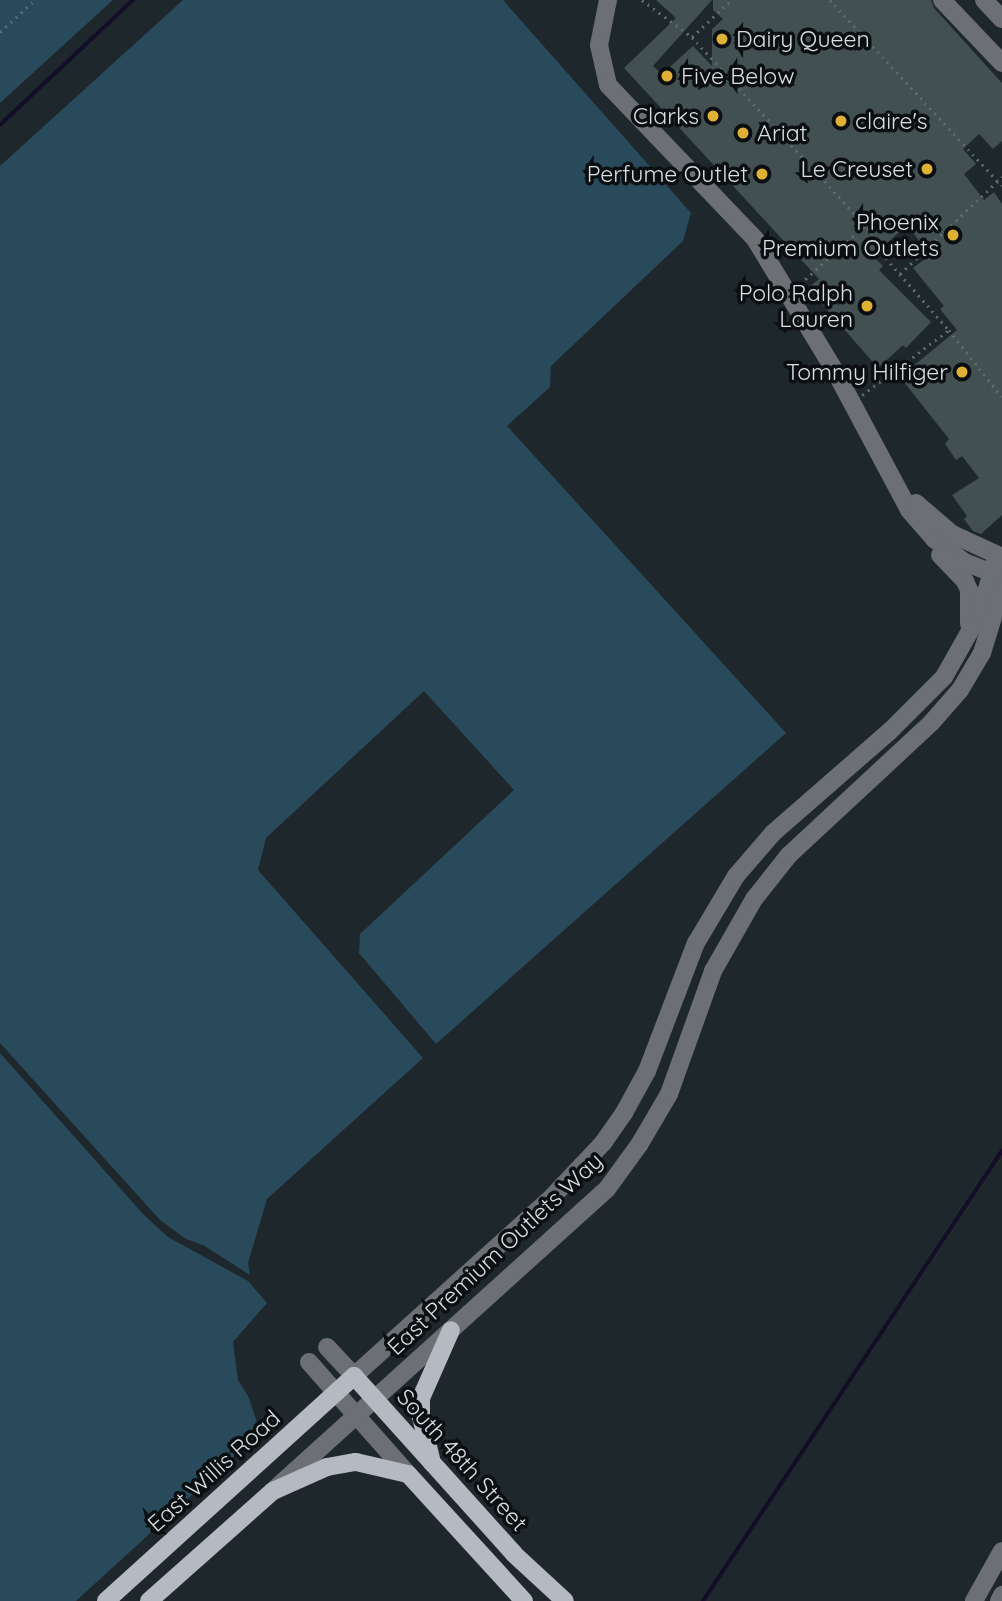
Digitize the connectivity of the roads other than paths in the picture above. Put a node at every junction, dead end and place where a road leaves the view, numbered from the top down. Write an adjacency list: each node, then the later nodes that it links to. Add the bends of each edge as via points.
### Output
1 (608, 0): 6 (street, East Premium Outlets Way, via 599,45 608,85 755,239)
2 (942, 0): 5 (street)
3 (984, 0): 4 (street)
4 (1002, 19)
5 (1002, 63)
6 (894, 481): 7 (street, East Premium Outlets Way); 8 (street, East Premium Outlets Way, via 952,534 979,548)
7 (909, 510): 9 (street, East Premium Outlets Way, via 934,539); 11 (street, via 918,533 965,581)
8 (1000, 552): 9 (street, East Premium Outlets Way)
9 (999, 580): 11 (street, East Premium Outlets Way); 12 (street, East Premium Outlets Way)
10 (1002, 614): 12 (street)
11 (970, 636): 13 (street, East Premium Outlets Way, via 944,677 911,712 792,815 746,863 714,909)
12 (982, 653): 14 (street, East Premium Outlets Way, via 960,690 932,722 789,855 754,900)
13 (688, 960): 14 (street); 15 (street, East Premium Outlets Way, via 657,1048 624,1113 603,1143)
14 (713, 971): 16 (street, East Premium Outlets Way, via 661,1109 607,1189)
15 (553, 1196): 16 (street); 20 (street, East Premium Outlets Way)
16 (574, 1219): 17 (street, East Premium Outlets Way)
17 (451, 1330): 22 (street, East Premium Outlets Way); 24 (main road, via 421,1398)
18 (327, 1347): 20 (street, South 48th Street)
19 (309, 1362): 21 (street)
20 (354, 1376): 21 (main road, East Willis Road); 22 (main road, South 48th Street)
21 (336, 1393): 23 (street); 29 (main road, East Willis Road)
22 (374, 1399): 23 (street); 24 (main road, South 48th Street)
23 (356, 1415): 25 (street); 26 (street)
24 (432, 1463): 32 (main road, South 48th Street, via 514,1554)
25 (408, 1474): 26 (main road, via 347,1462); 31 (main road)
26 (273, 1491): 30 (main road)
27 (1002, 1550): 33 (street)
28 (1002, 1595): 34 (street)
29 (106, 1601)
30 (149, 1601)
31 (524, 1601)
32 (565, 1601)
33 (974, 1601)
34 (999, 1601)

